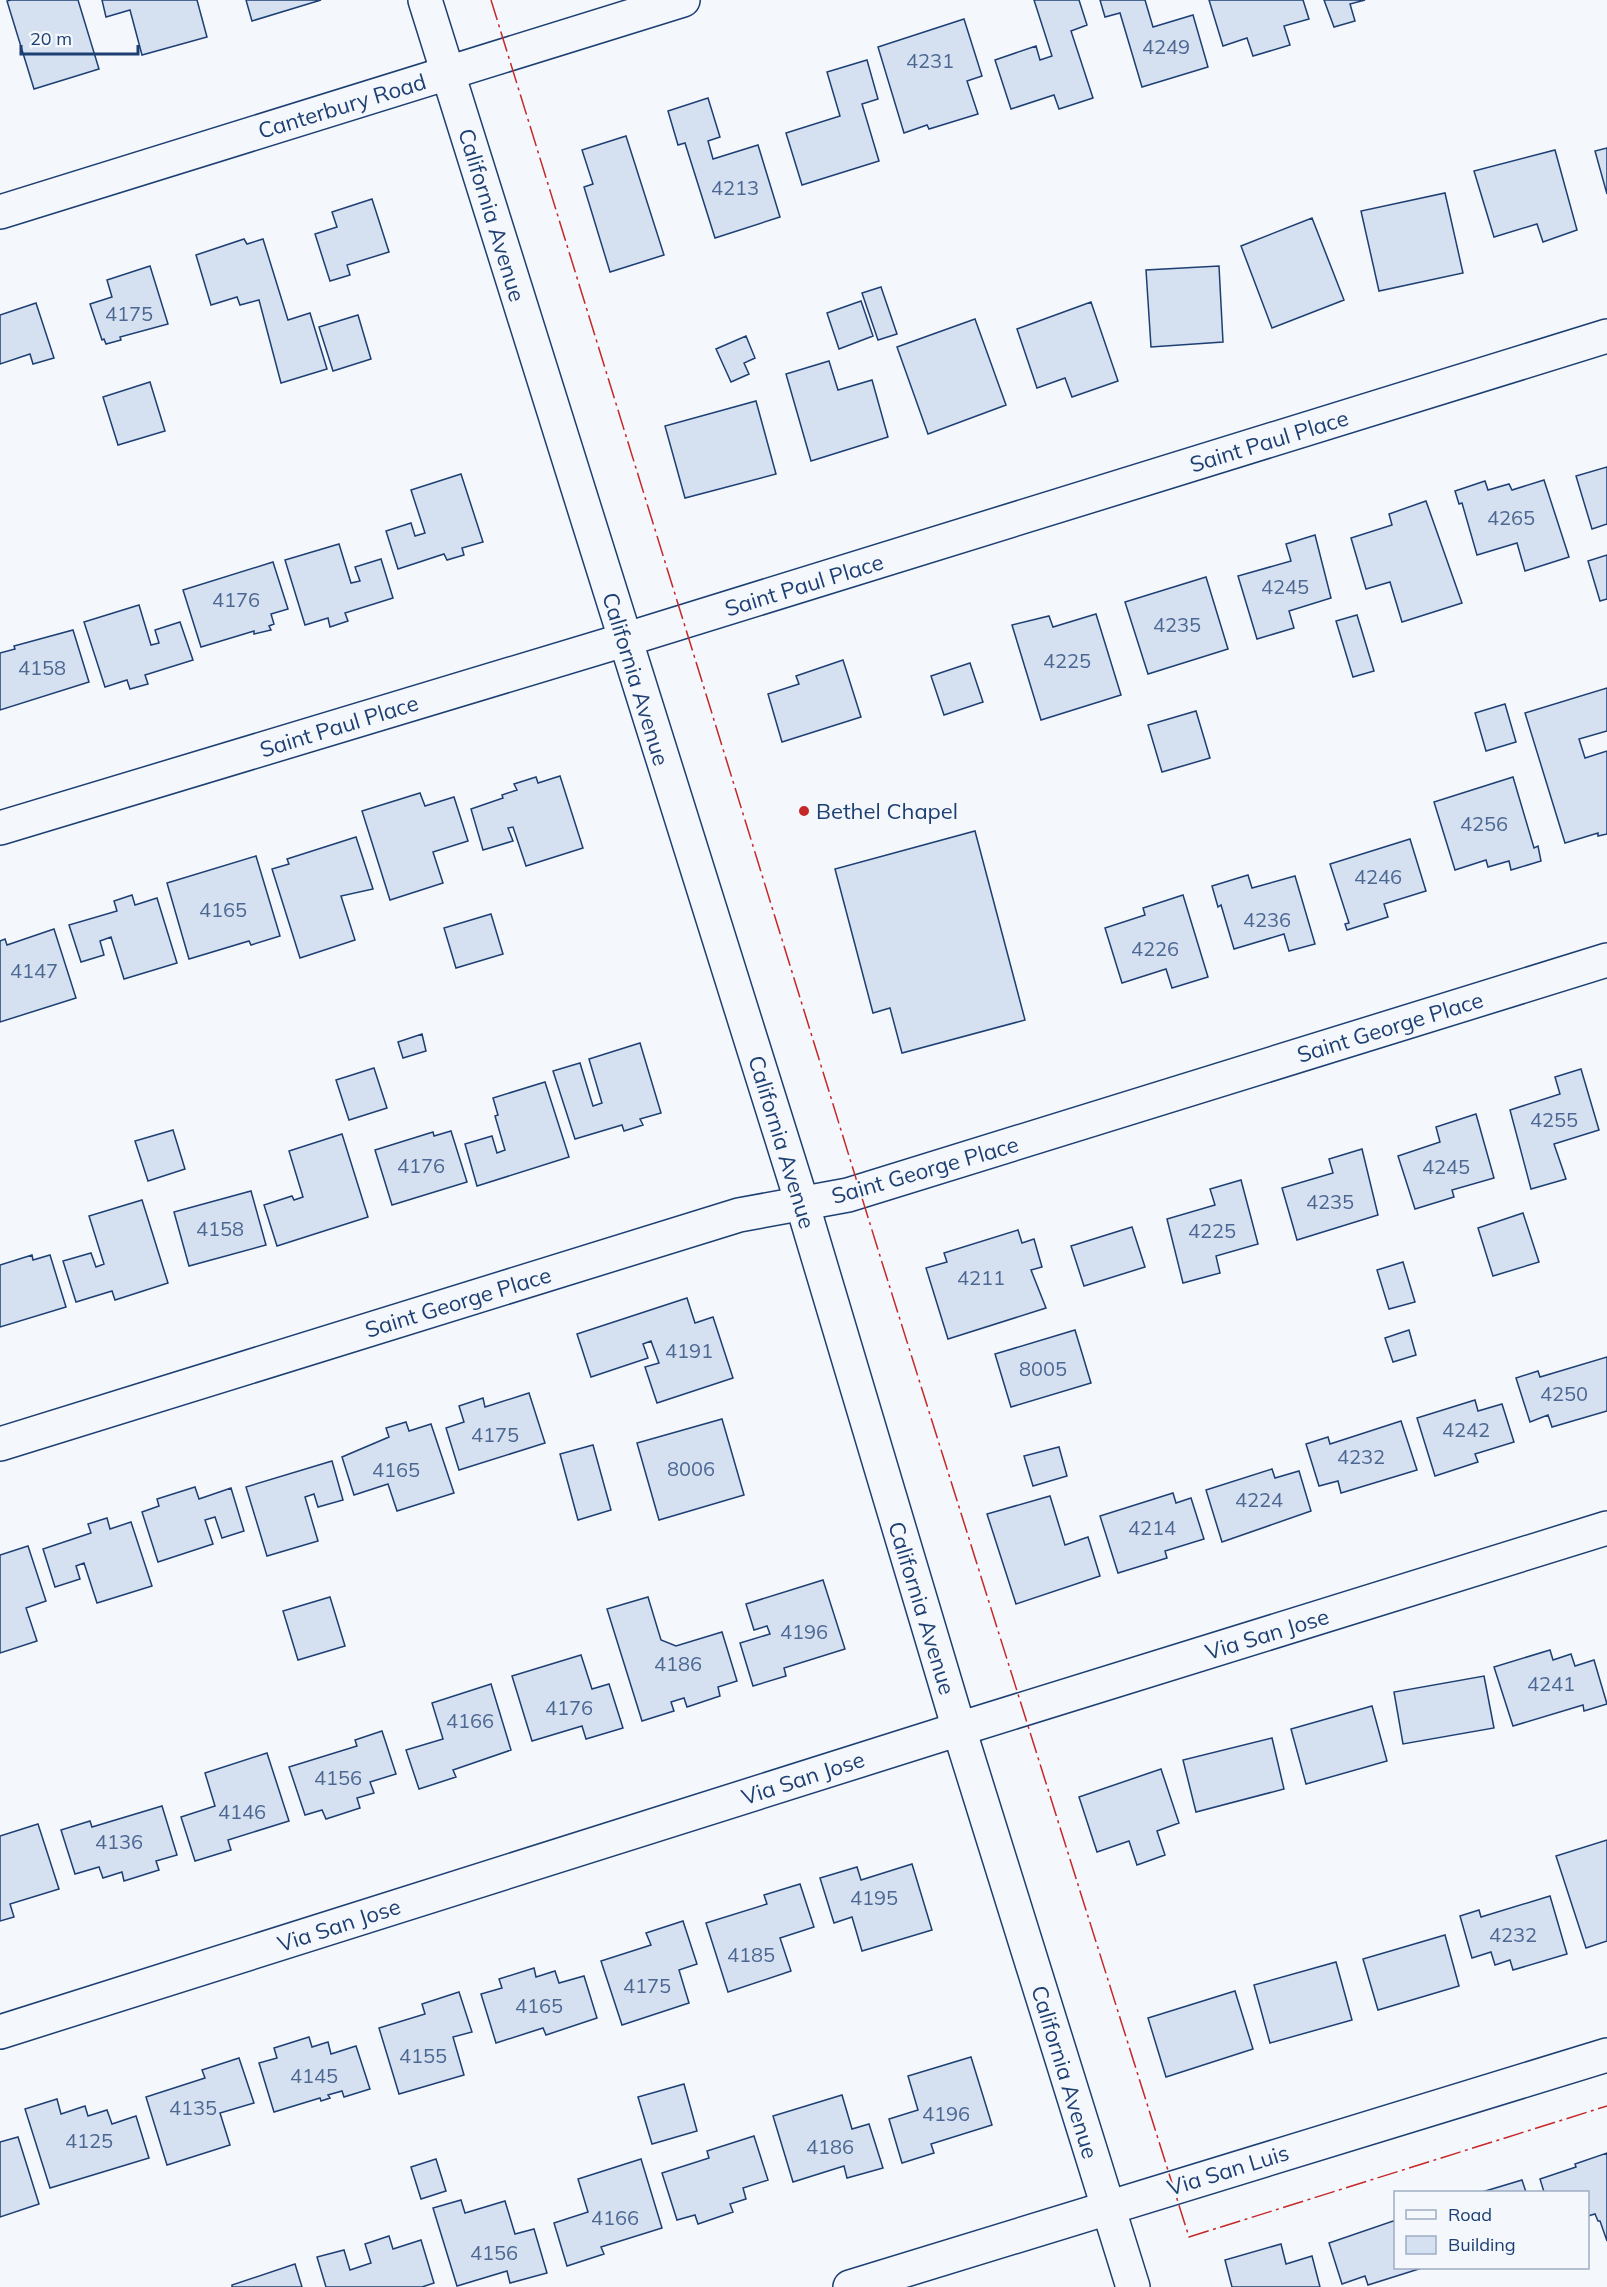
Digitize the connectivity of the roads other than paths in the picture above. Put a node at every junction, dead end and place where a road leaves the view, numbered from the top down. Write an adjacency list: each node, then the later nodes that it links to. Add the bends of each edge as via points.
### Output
1 (425, 0): 3 (street, California Avenue)
2 (683, 0): 3 (street, Canterbury Road)
3 (448, 74): 4 (street, Canterbury Road); 6 (street, California Avenue)
4 (0, 212)
5 (1607, 336): 6 (street, Saint Paul Place)
6 (624, 640): 7 (street, Saint Paul Place); 9 (street, California Avenue)
7 (0, 828)
8 (1607, 960): 9 (street, Saint George Place, via 848,1195)
9 (802, 1203): 10 (street, Saint George Place, via 739,1215); 12 (street, California Avenue)
10 (0, 1444)
11 (1607, 1528): 12 (street, Via San Jose)
12 (959, 1729): 13 (street, Via San Jose); 15 (street, California Avenue)
13 (0, 2032)
14 (1607, 2055): 15 (street, Via San Luis)
15 (1107, 2207): 16 (street, Via San Luis); 17 (street, California Avenue)
16 (850, 2287)
17 (1133, 2287)

